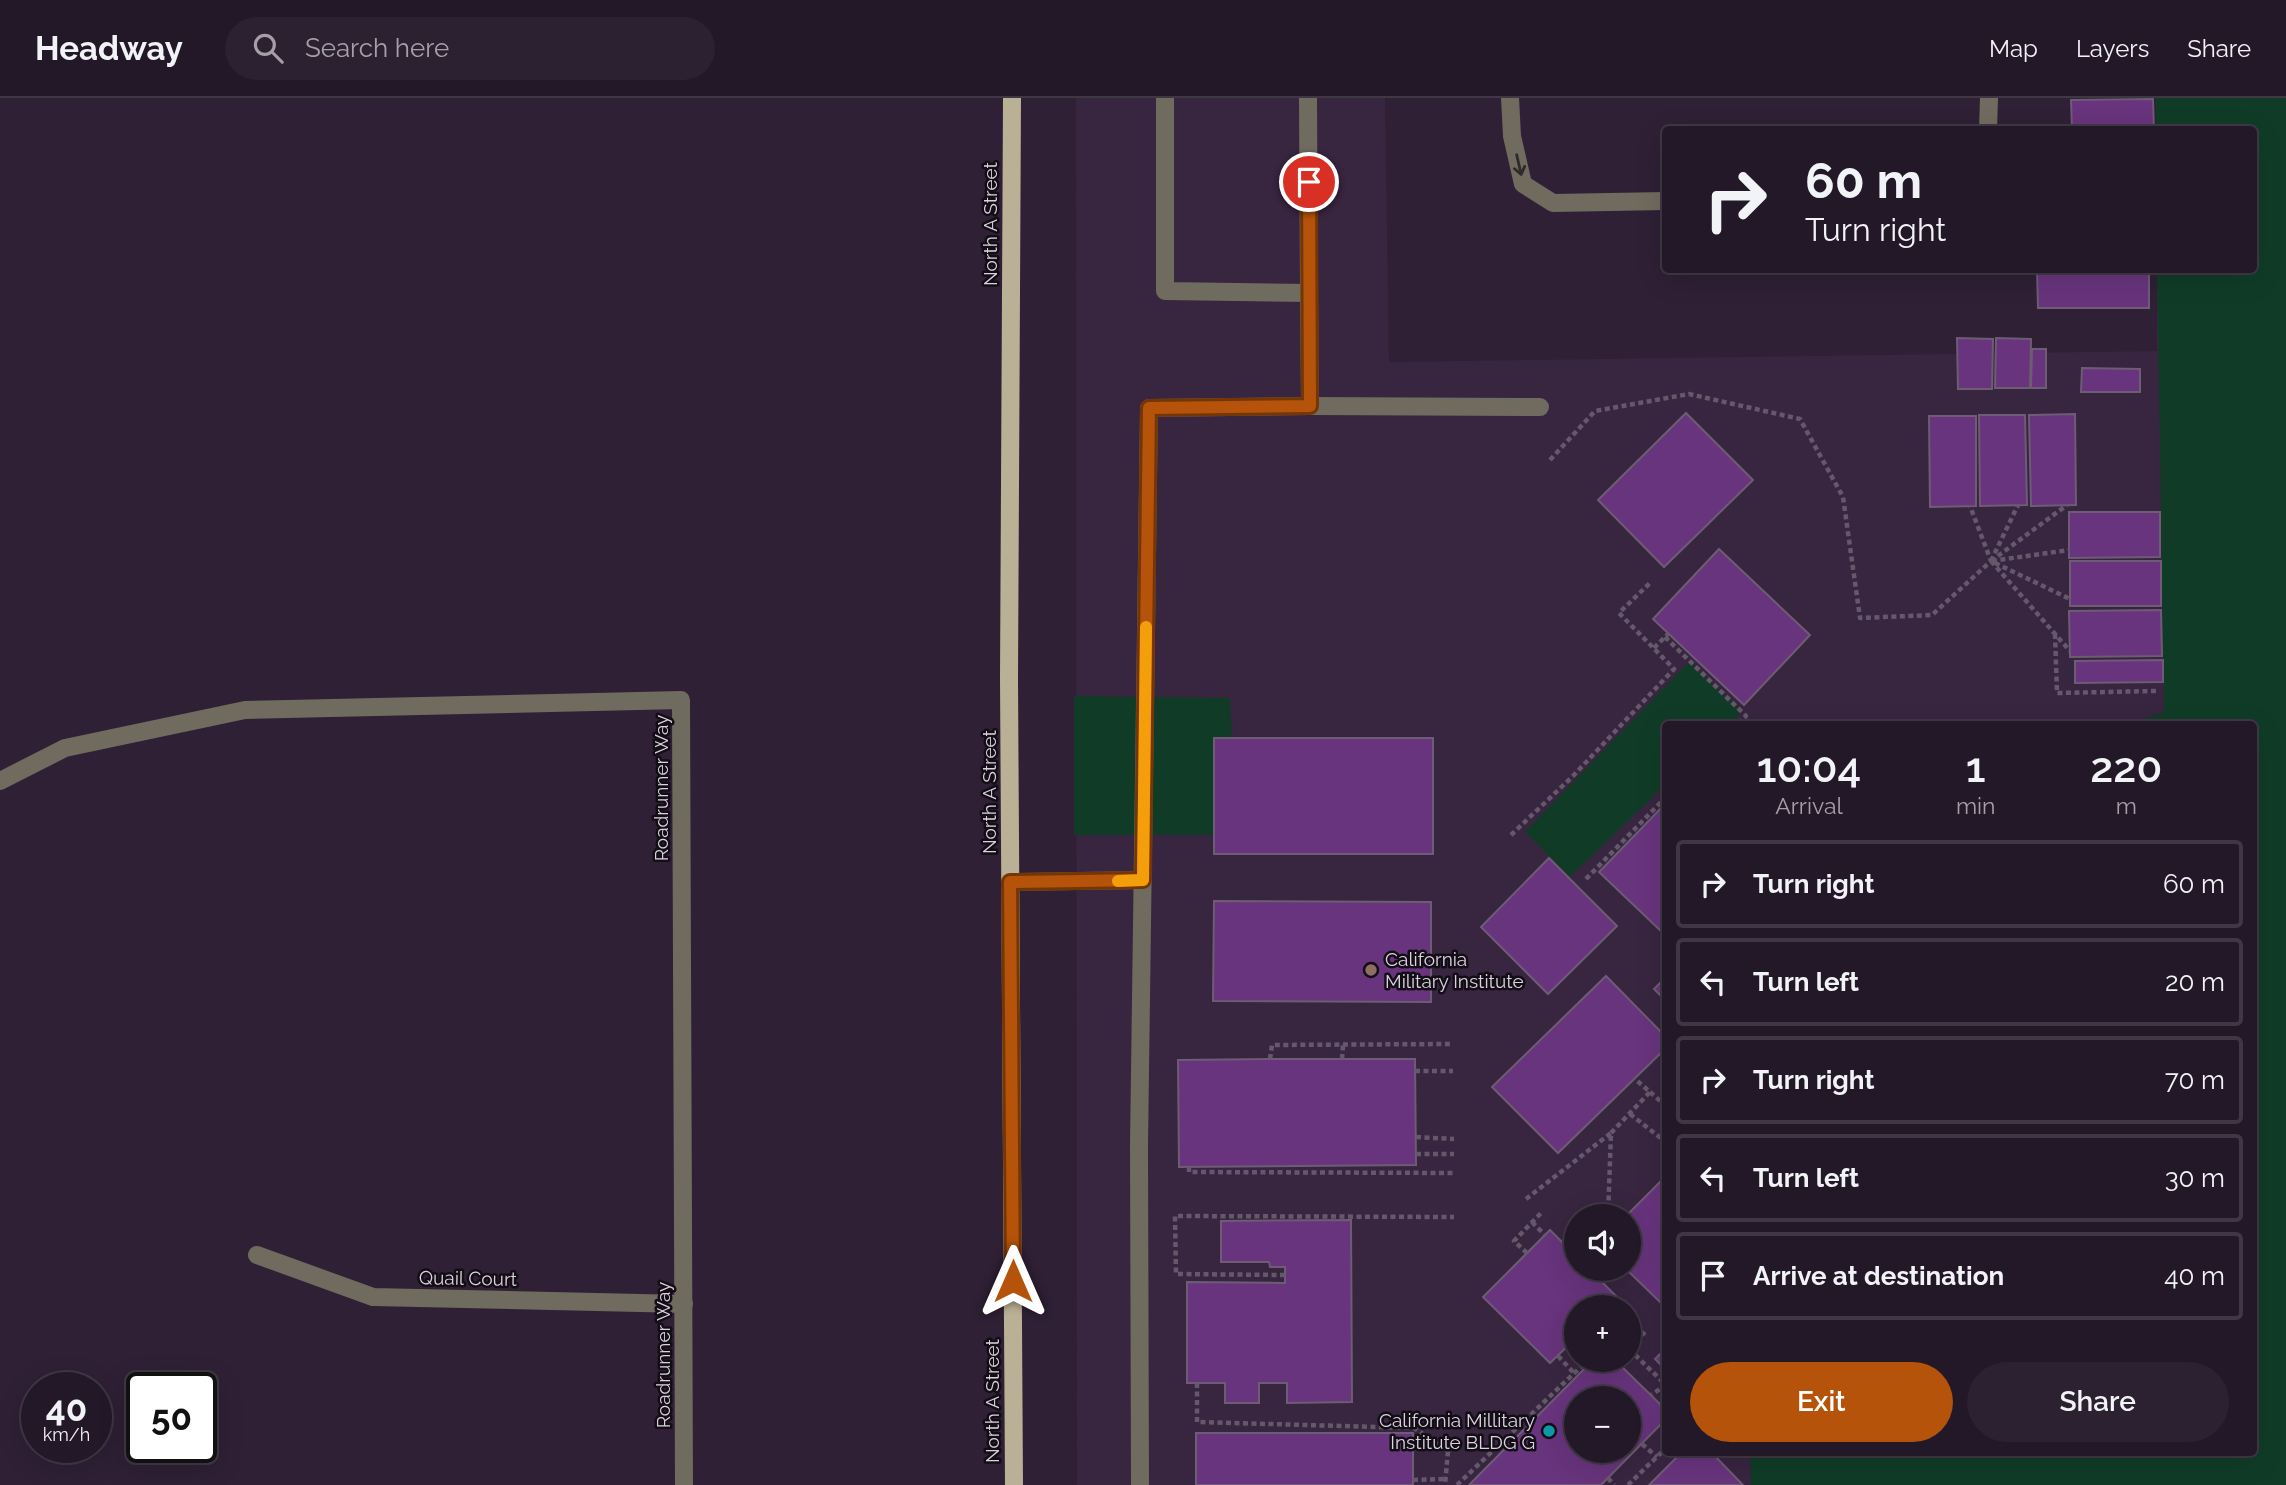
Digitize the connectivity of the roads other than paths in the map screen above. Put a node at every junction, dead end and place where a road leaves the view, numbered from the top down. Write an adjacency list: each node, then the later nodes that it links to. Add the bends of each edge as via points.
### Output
1 (1012, 98): 13 (main road, North A Street)
2 (1165, 98): 8 (street, via 1165,291)
3 (1308, 98): 8 (street)
4 (1510, 98): 7 (street, one-way to 7, via 1512,136 1523,184 1553,202)
5 (1989, 98): 6 (street)
6 (1988, 126)
7 (1662, 201)
8 (1310, 293): 9 (street)
9 (1310, 406): 10 (street); 12 (street, via 1149,408)
10 (1540, 407)
11 (0, 781): 15 (street, Roadrunner Way, via 65,748 245,710 681,701)
12 (1143, 880): 13 (street); 18 (street)
13 (1010, 882): 17 (main road, North A Street)
14 (257, 1255): 15 (street, Quail Court, via 373,1297)
15 (684, 1304): 16 (street, Roadrunner Way)
16 (684, 1485)
17 (1014, 1485)
18 (1140, 1485)

